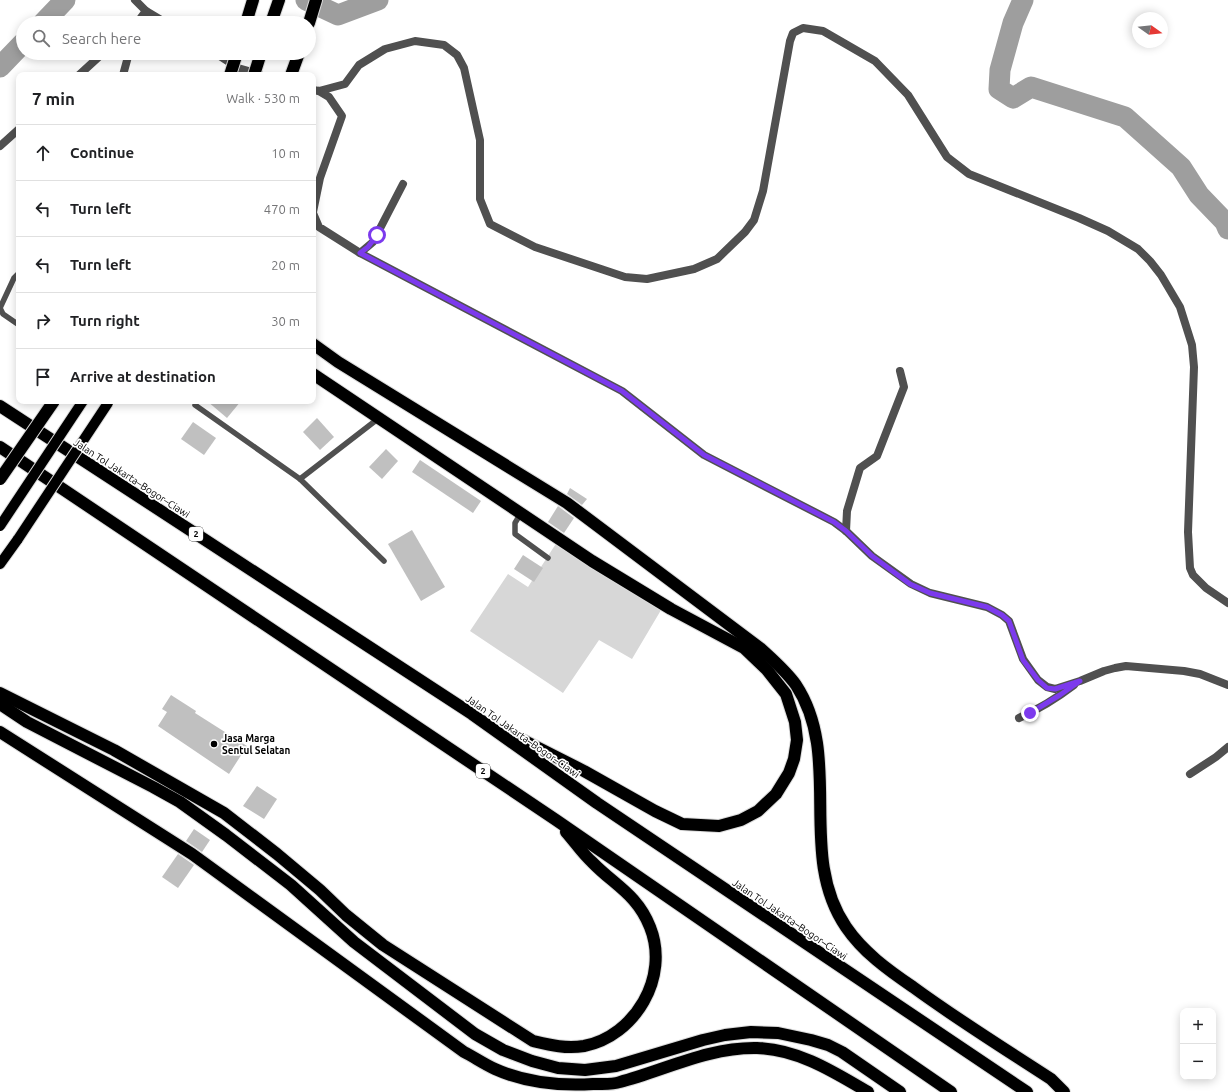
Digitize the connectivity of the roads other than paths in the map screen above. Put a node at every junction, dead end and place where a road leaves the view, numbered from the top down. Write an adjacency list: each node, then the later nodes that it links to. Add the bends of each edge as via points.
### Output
1 (135, 0): 5 (street)
2 (253, 0): 8 (highway)
3 (279, 0): 9 (highway)
4 (316, 0): 10 (highway)
5 (146, 11): 6 (street); 7 (street)
6 (142, 16)
7 (154, 16)
8 (248, 16)
9 (273, 16)
10 (311, 16)
11 (95, 60): 17 (street)
12 (126, 60): 18 (street)
13 (226, 60): 20 (street)
14 (235, 60): 19 (highway, bridge)
15 (259, 60): 21 (highway, bridge)
16 (296, 60): 22 (highway)
17 (82, 72)
18 (123, 72)
19 (231, 72)
20 (251, 72)
21 (255, 72)
22 (292, 72)
23 (316, 90): 27 (street, via 329,97 342,116 320,178); 50 (street, via 345,84 359,65 385,49 415,41 444,45 457,55 464,68 480,140 480,199 490,224 535,246 625,277 647,279 694,269 717,259 750,226 763,191 790,41 793,33 803,28 823,31 875,61 908,95 948,157 969,174 1108,231 1138,249 1161,275 1180,307 1192,345 1194,367 1188,532 1190,568 1193,575 1206,588)
24 (16, 132): 25 (street)
25 (0, 146)
26 (403, 184): 29 (street, via 373,242)
27 (316, 197)
28 (316, 220): 29 (street, via 319,227)
29 (360, 253): 46 (street, via 622,391 704,455 834,522)
30 (16, 276): 31 (lane, via 0,308 3,314)
31 (16, 323)
32 (316, 347): 65 (highway, via 567,503 760,648 782,668 796,685 815,730 819,756 821,855 832,902 846,927 862,947 889,970 946,1012 1051,1079)
33 (900, 371): 46 (street, via 904,387 877,456 860,468 847,511)
34 (316, 376): 40 (highway)
35 (52, 404): 42 (highway, bridge)
36 (81, 404): 45 (main road, bridge)
37 (108, 404): 49 (main road, bridge)
38 (0, 406): 55 (highway, Jalan Tol Jakarta–Bogor–Ciawi / 2)
39 (195, 406): 43 (lane)
40 (379, 418): 43 (lane); 44 (highway)
41 (0, 447): 60 (highway, 2)
42 (0, 479)
43 (300, 479): 48 (lane)
44 (521, 513): 47 (lane, via 515,523 515,534); 55 (highway, via 592,561 658,601 744,648 767,670 786,694 795,722 794,759 776,794 758,811 741,820 719,826 682,824)
45 (0, 526)
46 (846, 531): 51 (street, via 872,556 910,584 930,593 987,607 1002,615 1009,621 1023,660 1047,688 1055,689)
47 (548, 558)
48 (384, 561)
49 (0, 564)
50 (1228, 603)
51 (1080, 681): 52 (street, via 1126,666 1184,670); 56 (street)
52 (1228, 685)
53 (0, 693): 60 (highway, via 114,750 224,813 320,890 383,945 533,1041 556,1047 583,1046 608,1037 623,1028 635,1015 646,999 656,959 650,927 638,906 624,890 592,863)
54 (0, 704): 62 (highway, via 27,722 180,802 291,884 354,942 475,1034 503,1050 558,1068 585,1070 616,1066 726,1035 751,1032 778,1033 828,1045)
55 (472, 714): 64 (highway, Jalan Tol Jakarta–Bogor–Ciawi / 2, via 597,804)
56 (1019, 718)
57 (0, 732): 61 (highway, via 192,854 464,1052 495,1069 527,1080 556,1084 618,1083 733,1048 758,1048 783,1051 811,1060)
58 (1228, 746): 59 (street)
59 (1190, 774)
60 (556, 820): 63 (highway, 2)
61 (868, 1092)
62 (900, 1092)
63 (951, 1092)
64 (1027, 1092)
65 (1064, 1092)

